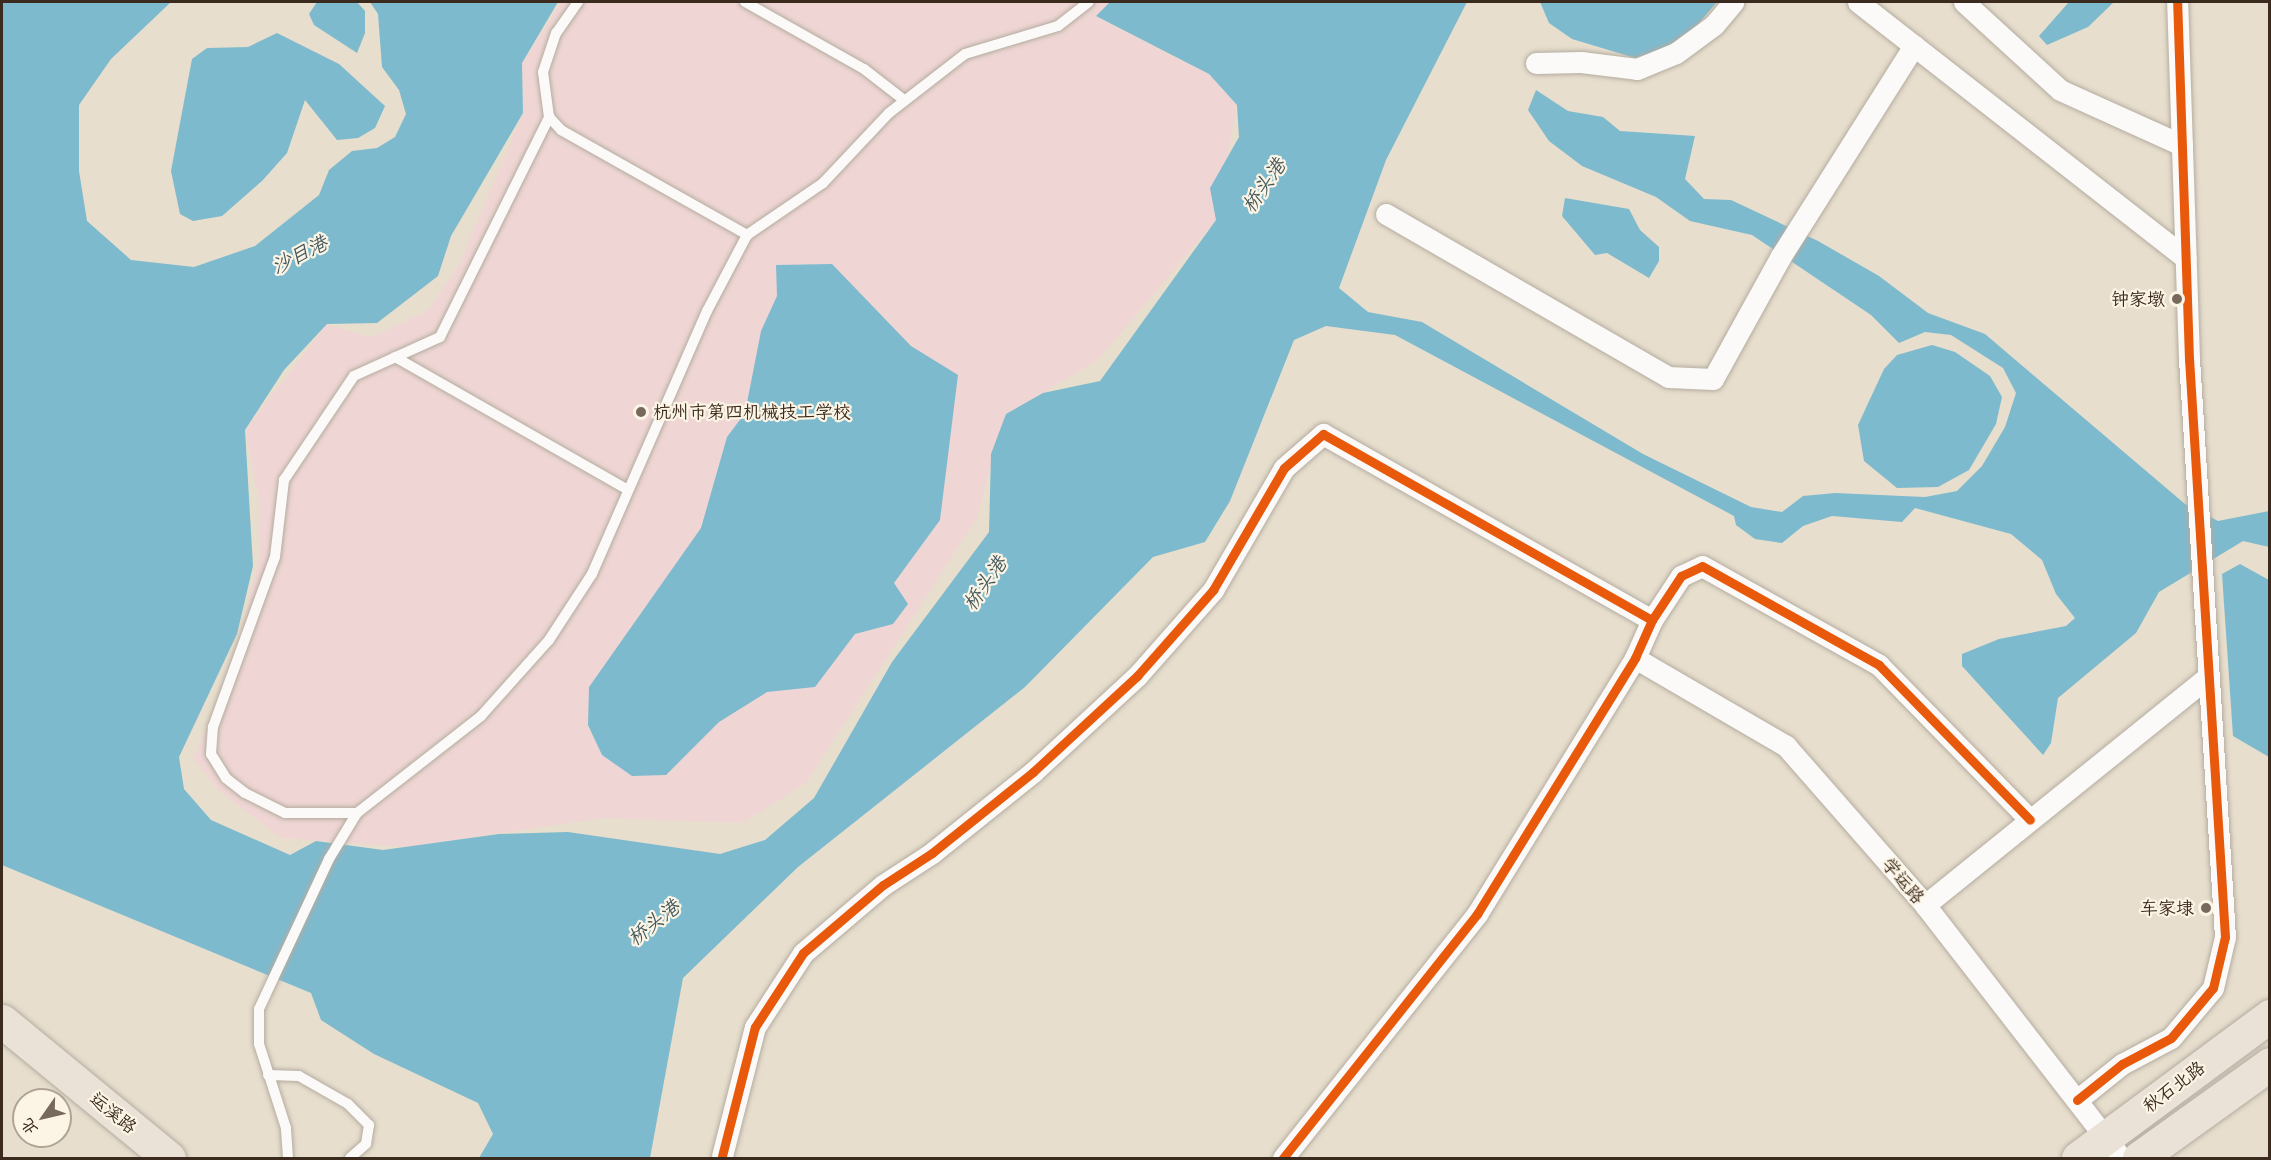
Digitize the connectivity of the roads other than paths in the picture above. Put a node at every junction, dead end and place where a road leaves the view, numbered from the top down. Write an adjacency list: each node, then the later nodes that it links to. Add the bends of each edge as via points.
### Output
1 (578, 2): 11 (lane, via 556,33 543,72)
2 (745, 2): 10 (lane, via 864,69)
3 (1089, 2): 10 (lane, via 1058,26 965,54)
4 (1733, 2): 9 (street, via 1714,25 1676,53 1636,69 1581,62)
5 (1858, 2): 8 (street)
6 (1964, 2): 12 (street, via 2060,90)
7 (2176, 2): 12 (street)
8 (1914, 46): 13 (street, via 1781,256 1713,379 1668,377); 15 (street)
9 (1536, 63)
10 (904, 100): 14 (lane, via 823,183)
11 (549, 117): 14 (lane, via 561,130); 16 (lane, via 440,337)
12 (2182, 146): 15 (street)
13 (1386, 214)
14 (747, 235): 17 (lane)
15 (2186, 258): 20 (street)
16 (395, 357): 17 (lane); 21 (lane, via 354,375 284,480 275,557 213,727 211,754 226,778 245,793 285,813)
17 (627, 490): 21 (lane, via 592,574 549,640 481,716)
18 (1652, 620): 19 (street); 22 (street, via 1681,576 1702,566 1879,665); 30 (street, via 1323,434 1284,468 1213,590 1137,676 1033,772 932,853 883,885 803,953 755,1026)
19 (1635, 658): 23 (street, 学运路, via 1786,746); 34 (street, via 1477,914)
20 (2208, 677): 22 (street); 28 (street, via 2225,937 2213,988 2171,1038 2122,1064)
21 (357, 813): 27 (lane, via 259,1009 259,1044)
22 (2030, 820): 23 (street)
23 (1924, 905): 28 (street, 学运路)
24 (2270, 1016): 29 (main road, 秋石北路)
25 (2, 1021): 31 (main road, 运溪路)
26 (2270, 1064): 36 (main road, 秋石北路)
27 (268, 1075): 32 (lane, via 286,1128); 33 (lane, via 299,1076 348,1104 369,1125 366,1144)
28 (2077, 1100): 29 (street, 学运路)
29 (2114, 1148): 35 (main road, 秋石北路)
30 (722, 1156)
31 (169, 1158)
32 (288, 1158)
33 (350, 1158)
34 (1283, 1158)
35 (2078, 1158)
36 (2139, 1158)

